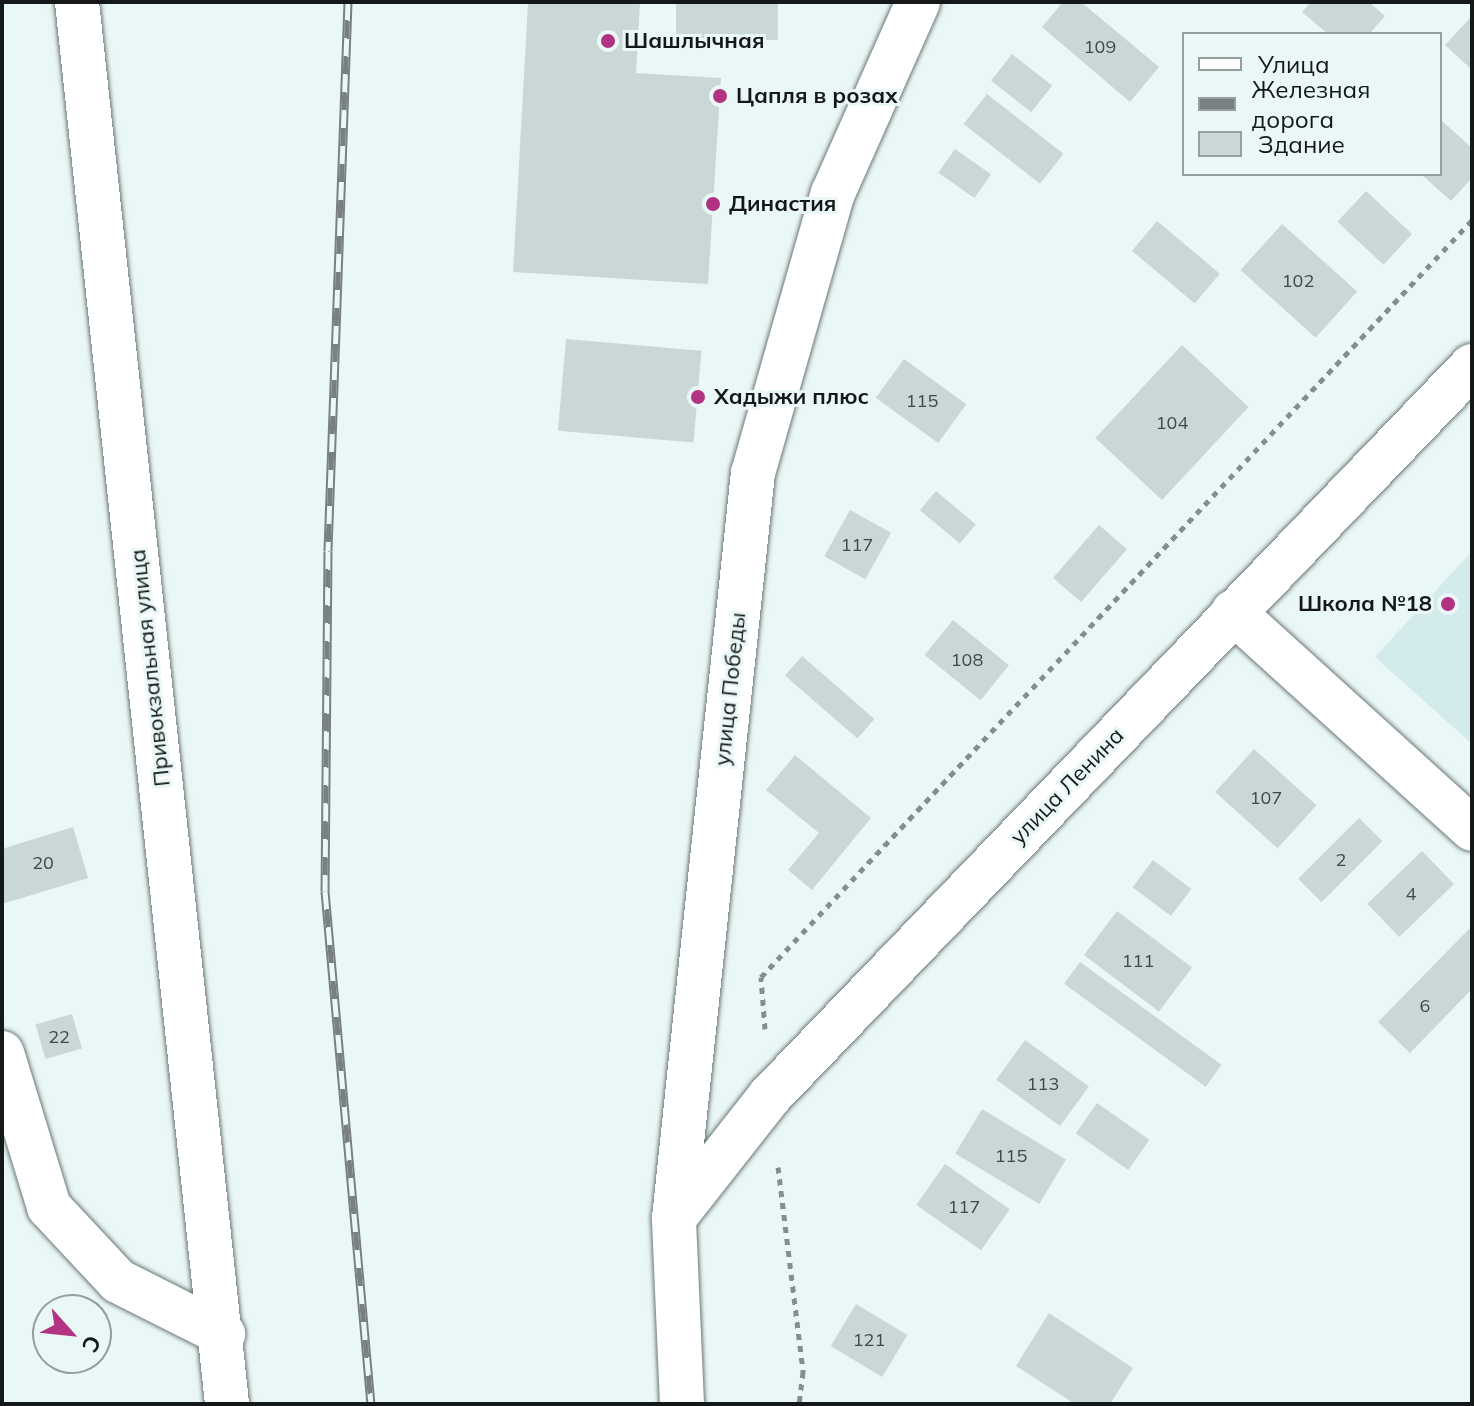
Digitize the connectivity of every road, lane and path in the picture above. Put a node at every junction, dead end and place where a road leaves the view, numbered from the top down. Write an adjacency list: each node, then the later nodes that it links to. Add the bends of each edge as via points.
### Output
1 (77, 2): 10 (street, Привокзальная улица)
2 (918, 2): 9 (street, улица Победы, via 833,193 753,473)
3 (1472, 220): 8 (path, via 761,977)
4 (1472, 366): 5 (street, улица Ленина)
5 (1233, 612): 6 (street); 8 (street, улица Ленина)
6 (1472, 829)
7 (2, 1053): 10 (street, via 49,1207 118,1281)
8 (770, 1096): 9 (street, улица Ленина); 13 (path, via 803,1372)
9 (674, 1218): 12 (street, улица Победы)
10 (223, 1334): 11 (street, Привокзальная улица)
11 (227, 1404)
12 (682, 1404)
13 (799, 1404)

